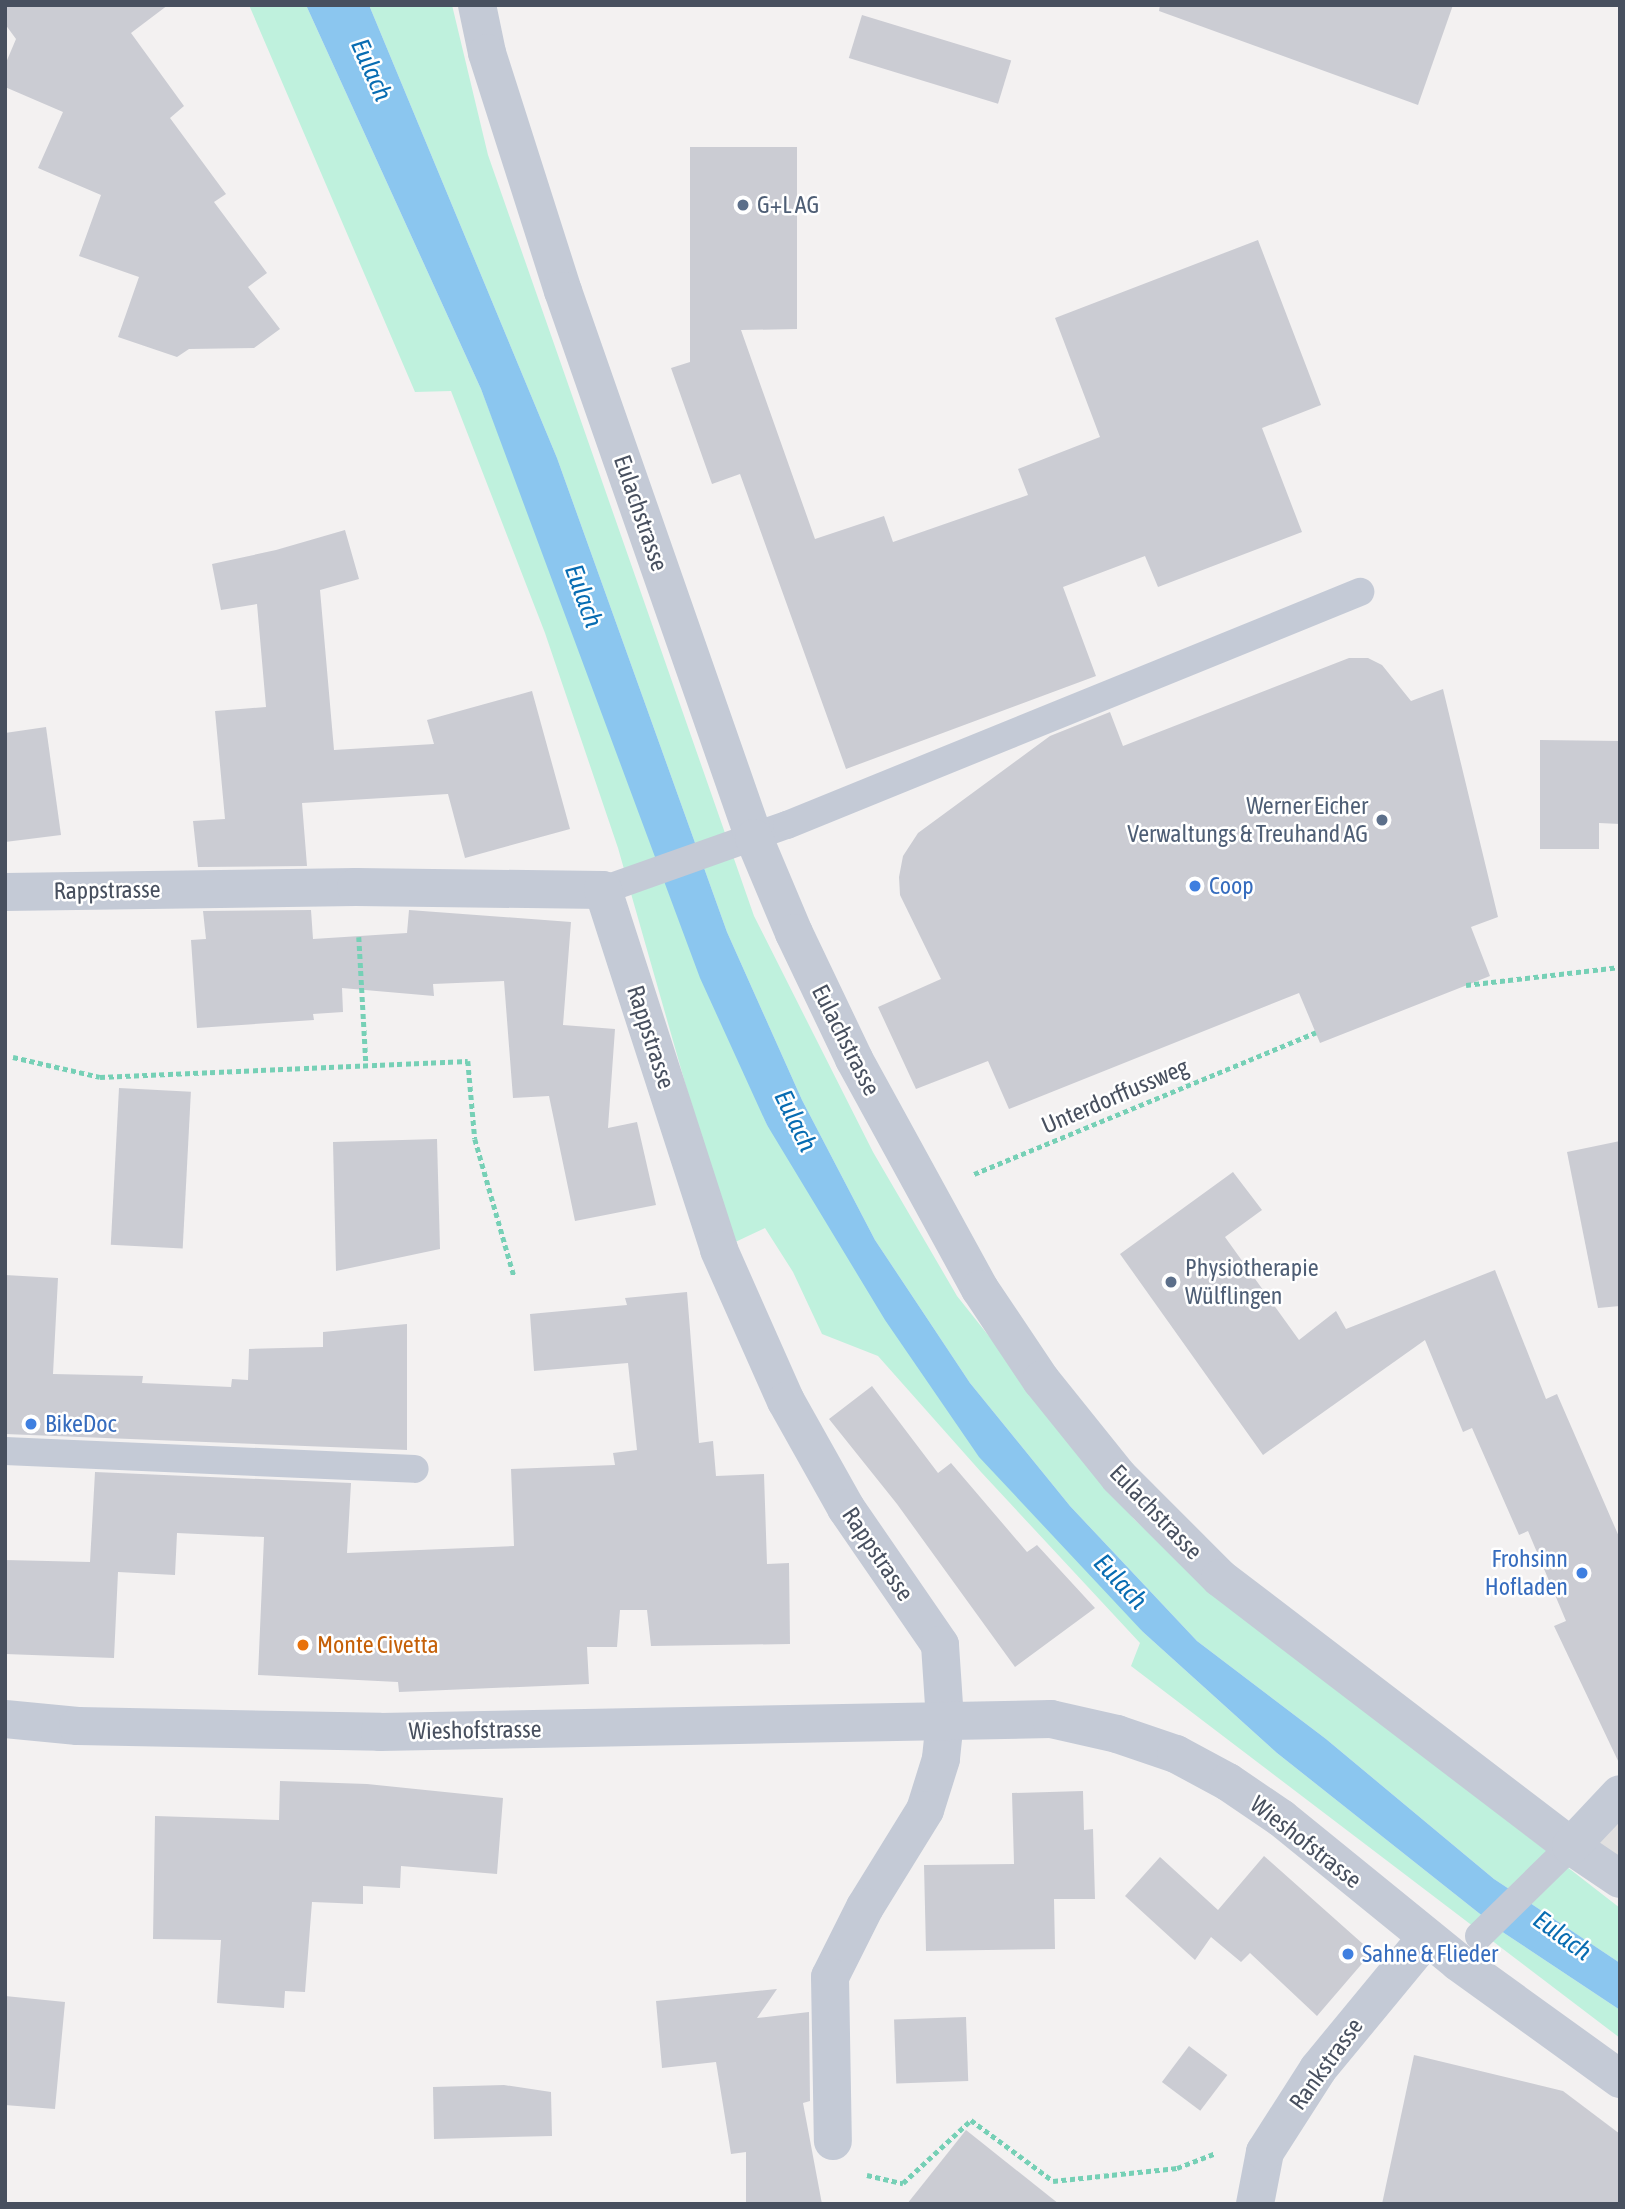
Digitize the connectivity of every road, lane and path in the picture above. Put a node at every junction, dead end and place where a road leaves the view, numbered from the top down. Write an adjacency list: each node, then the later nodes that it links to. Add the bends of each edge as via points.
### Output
1 (477, 5): 3 (street, Eulachstrasse, via 487,53 563,290)
2 (1360, 592): 3 (lane)
3 (754, 838): 5 (lane); 12 (street, Eulachstrasse, via 854,1059)
4 (356, 887): 5 (street, Rappstrasse); 6 (street, Rappstrasse); 11 (path)
5 (604, 890): 17 (street, Rappstrasse, via 719,1250 786,1401 846,1508 940,1645)
6 (5, 892)
7 (1620, 967): 8 (path)
8 (1466, 985)
9 (1316, 1032): 12 (path, Unterdorffussweg)
10 (13, 1057): 11 (path, via 100,1077)
11 (366, 1063): 13 (path, via 468,1061 475,1139)
12 (927, 1193): 19 (street, Eulachstrasse, via 980,1289 1041,1380 1119,1477 1220,1578)
13 (514, 1276)
14 (5, 1451): 15 (lane)
15 (415, 1469)
16 (5, 1719): 17 (street, Wieshofstrasse, via 78,1726 380,1732)
17 (945, 1720): 22 (street, Wieshofstrasse, via 1051,1718 1176,1754 1281,1818); 24 (street, via 942,1759 925,1810 864,1907 830,1977)
18 (1620, 1794): 19 (street)
19 (1571, 1846): 20 (street, Eulachstrasse); 21 (lane)
20 (1620, 1879)
21 (1479, 1936)
22 (1426, 1938): 23 (street, Wieshofstrasse); 25 (street, Rankstrasse, via 1318,2069)
23 (1620, 2079)
24 (833, 2141): 25 (path, via 843,2159 871,2178 903,2183 971,2120 1053,2181 1177,2168 1234,2147)
25 (1265, 2152): 26 (street, Rankstrasse)
26 (1255, 2204)

